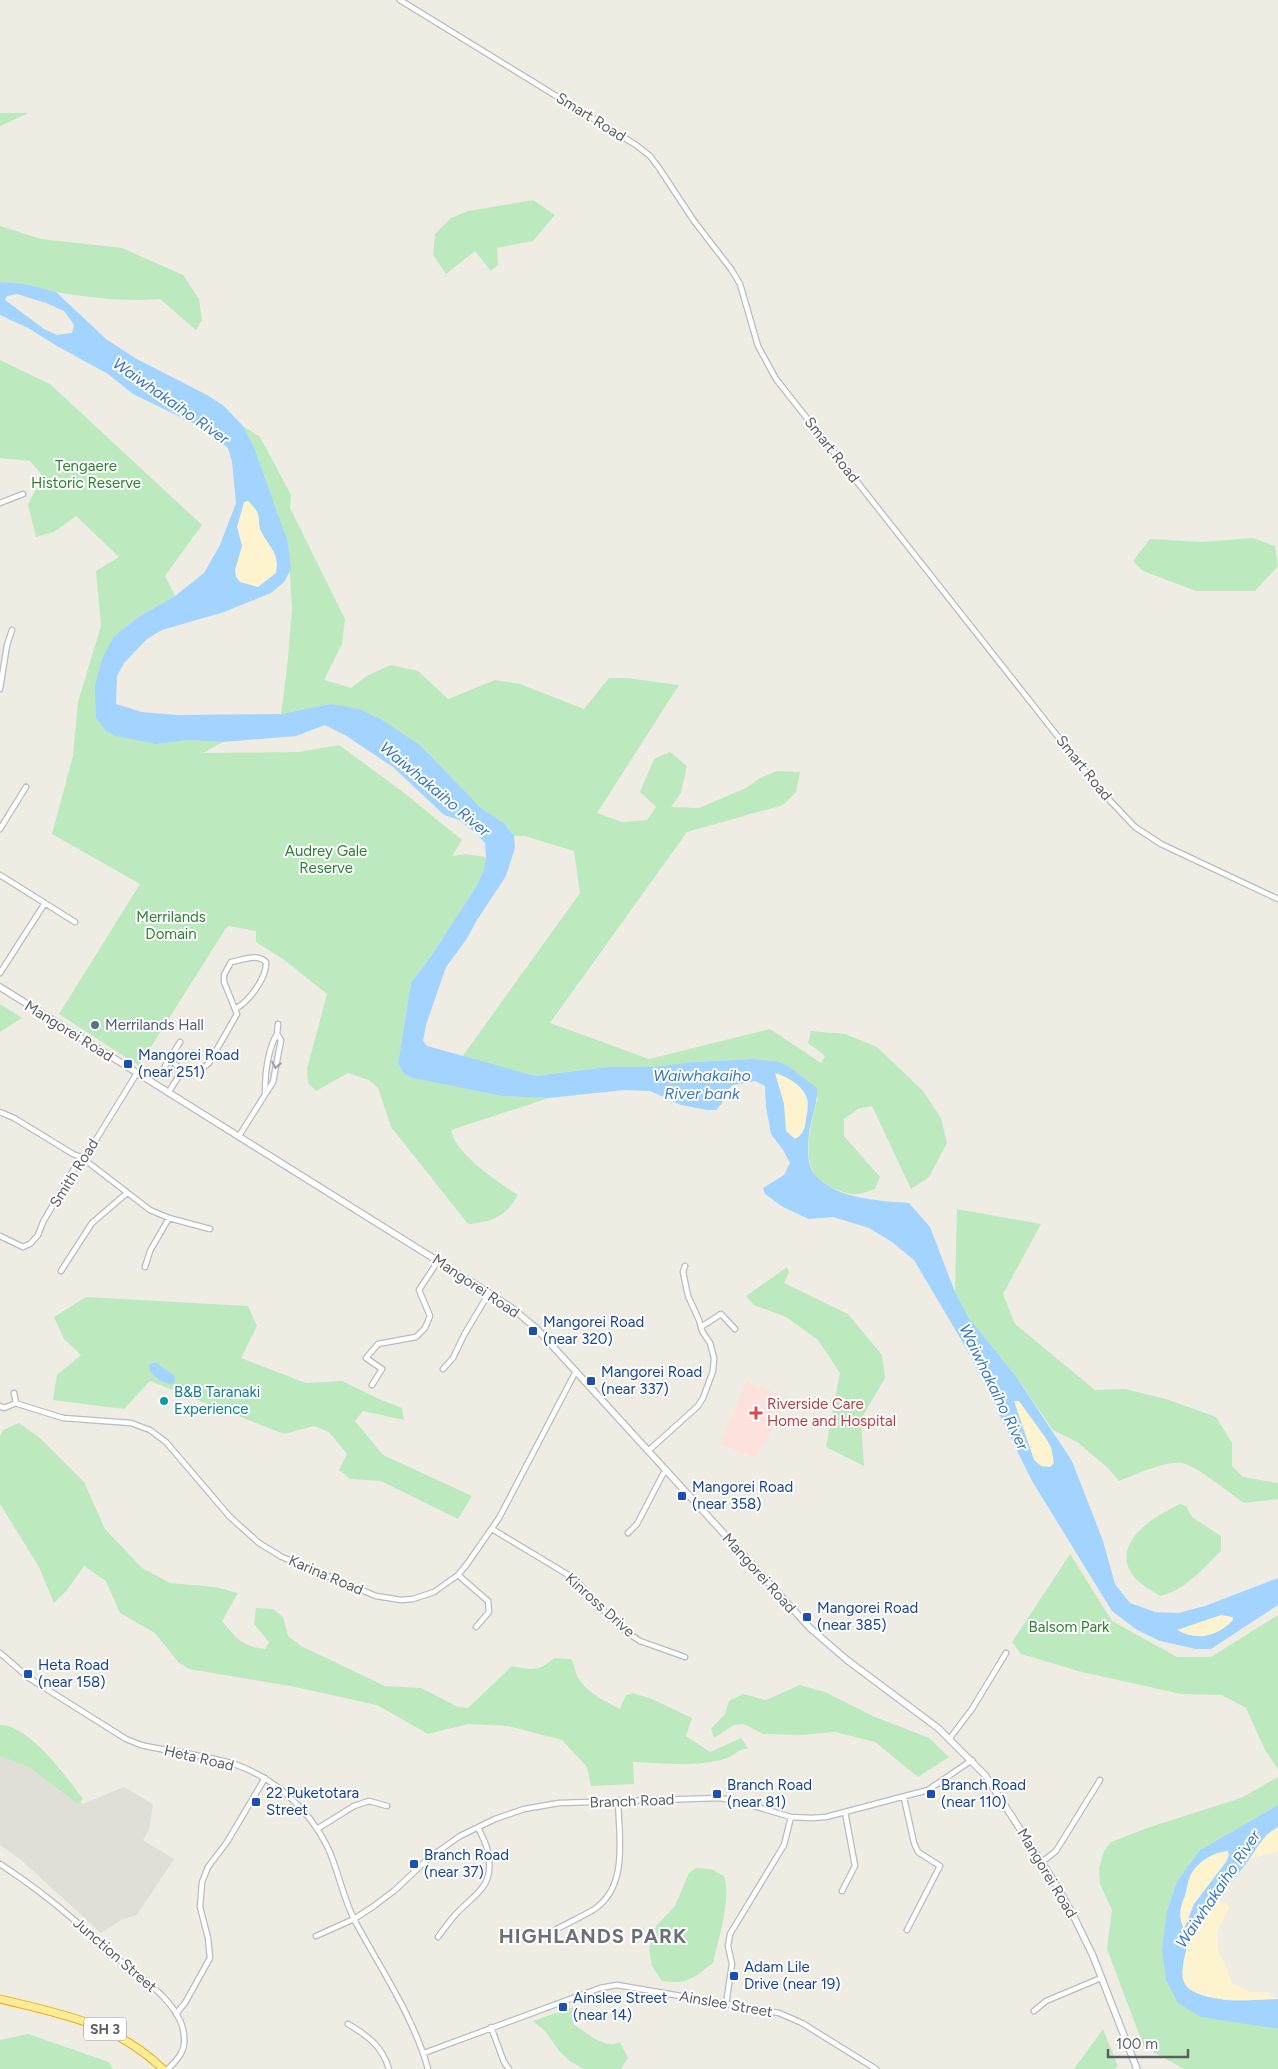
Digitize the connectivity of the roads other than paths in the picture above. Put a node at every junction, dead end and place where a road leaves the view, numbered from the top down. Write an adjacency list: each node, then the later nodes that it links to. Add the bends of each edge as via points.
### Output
1 (400, 0): 9 (street, Smart Road, via 650,156 740,284 758,346 776,379 1100,790 1135,827 1161,844)
2 (23, 494): 3 (street)
3 (0, 503)
4 (12, 630): 5 (street)
5 (0, 689)
6 (26, 787): 7 (street)
7 (0, 829)
8 (0, 875): 10 (street)
9 (1278, 899)
10 (45, 903): 11 (street); 12 (street)
11 (75, 922)
12 (0, 973)
13 (0, 988): 21 (street, Mangorei Road)
14 (236, 1009): 14 (street, via 224,975 231,962 261,958 267,969 244,1005); 20 (street, via 237,1014 209,1064 189,1072)
15 (278, 1024): 16 (street)
16 (278, 1034): 23 (street, via 268,1058); 23 (street, one-way to 23, via 281,1040 273,1082)
17 (180, 1042): 18 (street)
18 (170, 1059): 19 (street); 20 (street)
19 (165, 1066)
20 (182, 1071): 22 (street)
21 (136, 1073): 22 (street, Mangorei Road); 26 (street, Smith Road, via 86,1156)
22 (168, 1092): 25 (street, Mangorei Road)
23 (265, 1094): 25 (street)
24 (0, 1112): 26 (street)
25 (239, 1136): 31 (street, Mangorei Road)
26 (82, 1157): 27 (street); 30 (street, Smith Road, via 32,1243 21,1246)
27 (127, 1193): 28 (street, via 150,1210); 34 (street, via 92,1224)
28 (169, 1218): 29 (street); 33 (street, via 150,1251)
29 (210, 1229)
30 (0, 1236)
31 (438, 1261): 35 (street, Mangorei Road); 40 (street, via 419,1290 430,1316 424,1328 416,1337 374,1347 366,1358 382,1370)
32 (686, 1266): 36 (street, via 683,1272 688,1296)
33 (145, 1267)
34 (61, 1270)
35 (489, 1293): 38 (street, via 453,1358); 39 (street, Mangorei Road, via 537,1329)
36 (702, 1327): 37 (street, via 721,1314); 44 (street, via 714,1358 713,1372 703,1398 691,1414)
37 (735, 1329)
38 (443, 1369)
39 (576, 1371): 44 (street, Mangorei Road); 46 (street, Karina Road)
40 (372, 1386)
41 (14, 1393): 42 (street)
42 (16, 1403): 43 (street, via 4,1408); 48 (street, Karina Road, via 63,1418 125,1423 150,1430 166,1442 230,1517 259,1543 376,1596 413,1599 434,1592)
43 (0, 1406)
44 (648, 1451): 45 (street, Mangorei Road)
45 (666, 1471): 47 (street, via 637,1524); 53 (street, Mangorei Road, via 816,1634)
46 (492, 1529): 48 (street, Karina Road); 52 (street, Kinross Drive, via 575,1580 628,1633)
47 (628, 1534)
48 (458, 1575): 49 (street, via 488,1601 489,1612)
49 (476, 1627)
50 (0, 1653): 55 (street, Heta Road, via 29,1678 126,1739 235,1765)
51 (1006, 1653): 53 (street)
52 (685, 1657)
53 (950, 1738): 54 (street, Mangorei Road)
54 (972, 1760): 57 (street, Branch Road, via 928,1790); 64 (street, Mangorei Road, via 993,1786)
55 (265, 1778): 63 (street, Heta Road, via 299,1806); 76 (street, via 227,1842 208,1867 202,1882 200,1907 210,1958)
56 (1100, 1780): 64 (street, via 1056,1851)
57 (904, 1798): 60 (street, Branch Road); 69 (street, via 918,1852 940,1866)
58 (618, 1801): 61 (street, Branch Road, via 728,1799); 62 (street, Branch Road, via 559,1803 524,1809); 68 (street, via 619,1855 614,1887 594,1910)
59 (387, 1806): 63 (street, via 369,1801 354,1806)
60 (845, 1812): 61 (street, Branch Road, via 811,1818); 66 (street, via 855,1866)
61 (791, 1817): 74 (street, via 784,1845 730,1934 728,1946 732,1964)
62 (478, 1827): 67 (street, Branch Road, via 429,1858 395,1890); 71 (street, via 488,1852 490,1867 486,1884)
63 (318, 1829): 67 (street, Heta Road)
64 (1042, 1862): 72 (street, Mangorei Road, via 1071,1911)
65 (0, 1864): 76 (street, Junction Street, via 48,1898 156,1990)
66 (842, 1891)
67 (354, 1919): 70 (street, Branch Road); 79 (street, Heta Road)
68 (555, 1930)
69 (907, 1930)
70 (316, 1936)
71 (438, 1937)
72 (1101, 1978): 75 (street, via 1046,2001); 86 (street, Mangorei Road)
73 (0, 1999): 80 (highway, SH 3, via 89,2022 128,2041)
74 (726, 2004): 78 (street, Ainslee Street, via 612,1986); 85 (street, Ainslee Street, via 795,2019)
75 (1034, 2011)
76 (176, 2014): 81 (street, Junction Street, via 184,2035 183,2052)
77 (348, 2024): 82 (street, via 377,2044)
78 (491, 2027): 79 (street, Ainslee Street); 84 (street)
79 (424, 2053): 83 (street, Heta Road)
80 (163, 2069)
81 (168, 2069)
82 (389, 2069)
83 (428, 2069)
84 (509, 2069)
85 (876, 2069)
86 (1137, 2069)

